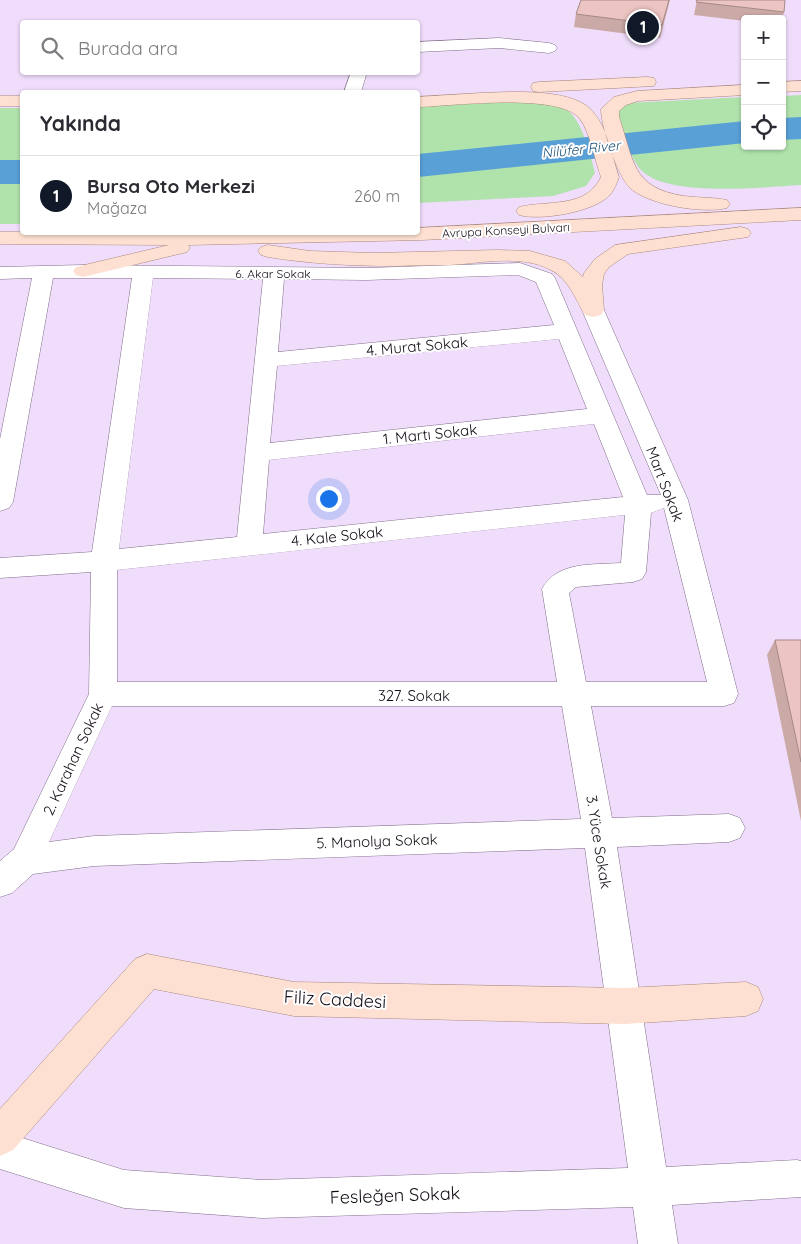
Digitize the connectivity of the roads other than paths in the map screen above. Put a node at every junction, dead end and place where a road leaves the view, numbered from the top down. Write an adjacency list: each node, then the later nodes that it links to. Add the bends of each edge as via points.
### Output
1 (420, 47): 2 (street, via 499,43)
2 (549, 48)
3 (358, 75): 9 (street)
4 (786, 76): 5 (main road)
5 (801, 76)
6 (741, 78): 11 (main road)
7 (801, 86): 8 (main road)
8 (786, 87)
9 (354, 90)
10 (741, 90): 15 (main road, via 637,96 620,101 610,109 610,117 630,176 639,185 661,196 697,204)
11 (420, 92)
12 (0, 101): 13 (main road)
13 (20, 101)
14 (420, 102): 17 (main road, via 509,98 547,99 570,104 586,114 610,177 603,190 585,201 557,209)
15 (801, 204)
16 (801, 214): 19 (main road, Avrupa Konseyi Bulvarı)
17 (420, 219)
18 (801, 226): 24 (main road)
19 (420, 234)
20 (252, 235): 23 (main road)
21 (386, 235): 23 (main road, Avrupa Konseyi Bulvarı)
22 (0, 238): 23 (main road, Avrupa Konseyi Bulvarı)
23 (208, 240): 25 (main road, via 294,256 396,260 493,256); 27 (main road)
24 (622, 249): 25 (main road); 31 (main road, via 602,263 594,274)
25 (541, 268): 30 (street, 6. Akar Sokak); 31 (main road, via 559,266 573,279); 32 (street, Mart Sokak)
26 (44, 271): 27 (street, 6. Akar Sokak); 29 (street, 6. Akar Sokak); 37 (street)
27 (83, 271): 28 (street, 6. Akar Sokak)
28 (143, 272): 30 (street, 6. Akar Sokak); 40 (street, 2. Karahan Sokak)
29 (0, 273)
30 (274, 274): 33 (street)
31 (593, 310): 36 (street, Mart Sokak)
32 (567, 331): 33 (street, 4. Murat Sokak); 34 (street, Mart Sokak)
33 (266, 360): 35 (street)
34 (602, 415): 35 (street, 1. Martı Sokak); 38 (street, Mart Sokak)
35 (258, 452): 39 (street)
36 (674, 500): 38 (street, 4. Kale Sokak); 43 (street, Mart Sokak)
37 (0, 502)
38 (640, 505): 39 (street, 4. Kale Sokak); 44 (street, 3. Yüce Sokak, via 633,572 570,578 555,589)
39 (249, 545): 40 (street, 4. Kale Sokak)
40 (104, 561): 41 (street, 4. Kale Sokak); 42 (street, 2. Karahan Sokak)
41 (0, 568)
42 (103, 694): 44 (street, 327. Sokak); 47 (street, 2. Karahan Sokak)
43 (724, 694): 44 (street, 327. Sokak)
44 (573, 695): 46 (street, 3. Yüce Sokak)
45 (729, 828): 46 (street, 5. Manolya Sokak)
46 (598, 832): 47 (street, 5. Manolya Sokak, via 94,851); 50 (street, 3. Yüce Sokak)
47 (25, 860): 48 (street, 2. Karahan Sokak)
48 (0, 882)
49 (746, 999): 50 (main road, Filiz Caddesi)
50 (626, 1006): 51 (main road, Filiz Caddesi, via 294,1000 147,971); 54 (street, 3. Yüce Sokak)
51 (0, 1137)
52 (0, 1150): 54 (street, Fesleğen Sokak, via 124,1189 262,1199)
53 (797, 1179): 54 (street, Fesleğen Sokak)
54 (650, 1187): 55 (street, 3. Yüce Sokak)
55 (658, 1244)

